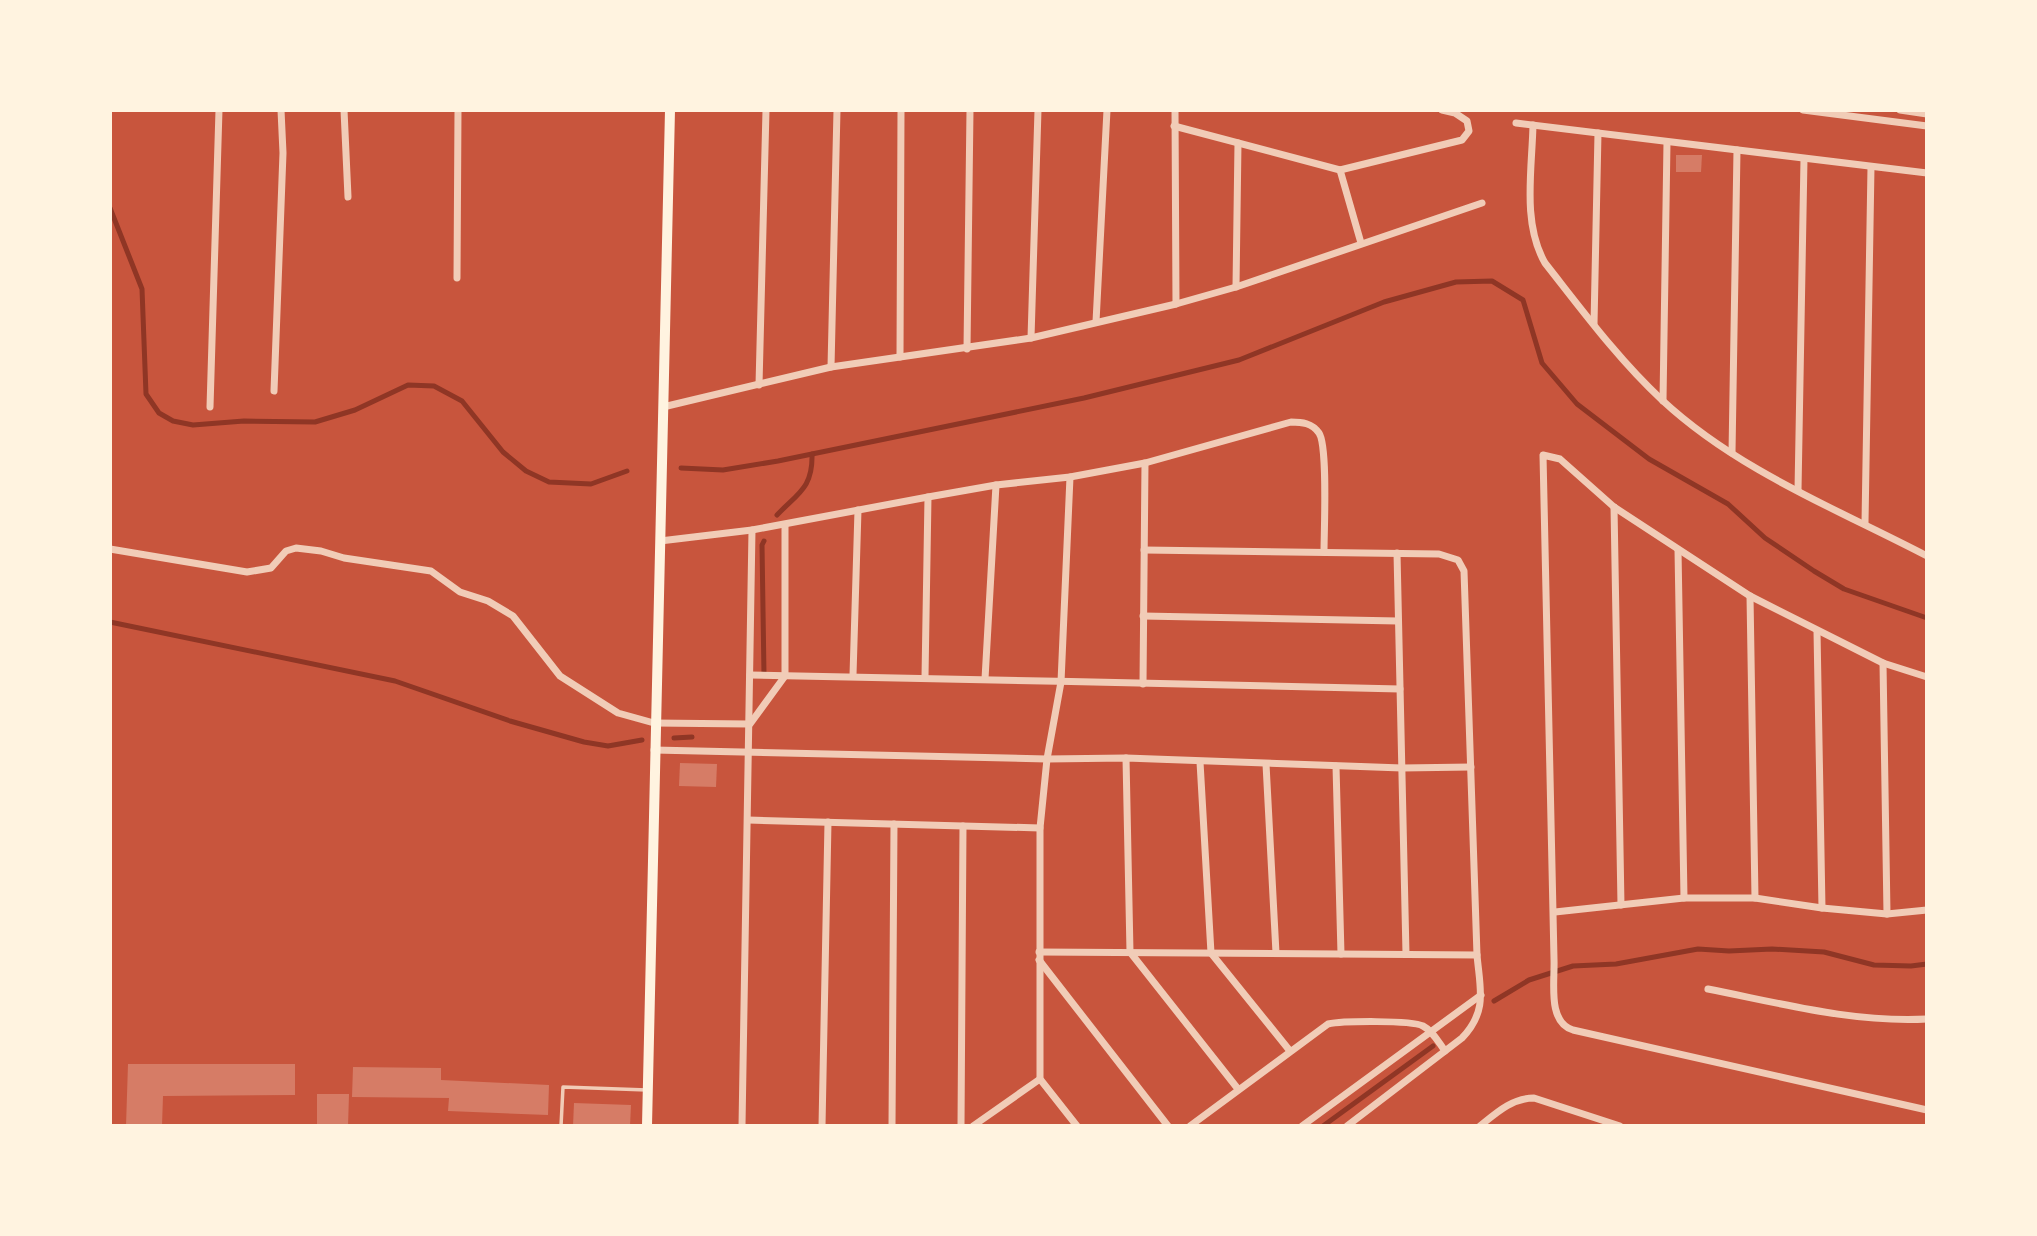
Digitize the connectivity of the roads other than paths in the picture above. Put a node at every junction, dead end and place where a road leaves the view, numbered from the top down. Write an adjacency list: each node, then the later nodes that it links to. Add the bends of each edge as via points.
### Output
1 (219, 110): 44 (street)
2 (281, 110): 42 (street)
3 (344, 110): 29 (street)
4 (458, 110): 32 (street)
5 (670, 110): 45 (main road)
6 (766, 110): 41 (street)
7 (837, 110): 40 (street)
8 (901, 110): 39 (street)
9 (970, 110): 38 (street)
10 (1038, 110): 37 (street)
11 (1107, 110): 35 (street)
12 (1175, 110): 19 (street)
13 (1441, 110): 27 (street, via 1462,117 1469,126 1466,136 1456,143)
14 (1803, 110): 20 (street)
15 (1900, 110): 16 (street)
16 (1927, 114)
17 (1516, 123): 18 (street)
18 (1533, 125): 21 (street); 36 (street, via 1531,228 1536,248)
19 (1174, 126): 23 (street); 34 (street)
20 (1927, 126)
21 (1598, 133): 22 (street); 36 (street)
22 (1667, 142): 24 (street); 43 (street)
23 (1238, 143): 27 (street); 33 (street)
24 (1737, 150): 25 (street); 46 (street)
25 (1804, 159): 26 (street); 50 (street)
26 (1871, 167): 28 (street); 54 (street)
27 (1340, 170): 31 (street)
28 (1927, 173)
29 (348, 197)
30 (1482, 203): 31 (street)
31 (1361, 243): 33 (street)
32 (457, 278)
33 (1236, 287): 34 (street)
34 (1176, 304): 35 (street)
35 (1096, 322): 37 (street)
36 (1594, 325): 43 (street)
37 (1031, 338): 38 (street)
38 (967, 349): 39 (street)
39 (900, 357): 40 (street)
40 (831, 367): 41 (street)
41 (759, 385): 45 (street)
42 (274, 391)
43 (1663, 401): 46 (street)
44 (210, 407)
45 (663, 407): 57 (main road)
46 (1732, 453): 50 (street)
47 (1145, 463): 48 (street); 59 (street); 61 (street, via 1281,423 1304,422 1319,432 1324,442)
48 (1070, 477): 49 (street); 75 (street)
49 (996, 485): 51 (street); 74 (street)
50 (1798, 490): 54 (street)
51 (928, 497): 53 (street); 72 (street)
52 (1614, 507): 60 (street); 96 (street); 99 (street, via 1559,459 1544,455)
53 (858, 510): 55 (street); 70 (street)
54 (1865, 523): 63 (street)
55 (785, 525): 56 (street); 71 (street)
56 (752, 530): 57 (street); 69 (street)
57 (660, 541): 78 (main road)
58 (110, 549): 78 (street, via 247,572 271,568 286,551 296,548 427,569 460,592 513,616 560,676 618,713)
59 (1144, 550): 61 (street); 65 (street)
60 (1678, 550): 64 (street); 94 (street)
61 (1324, 552): 62 (street)
62 (1397, 553): 66 (street); 87 (street, via 1453,556 1465,579)
63 (1927, 556)
64 (1750, 596): 67 (street); 95 (street)
65 (1143, 616): 66 (street); 76 (street)
66 (1398, 621): 77 (street)
67 (1817, 631): 68 (street); 97 (street)
68 (1883, 663): 73 (street); 100 (street)
69 (750, 675): 71 (street); 79 (street)
70 (853, 675): 71 (street); 72 (street)
71 (785, 676): 79 (street)
72 (925, 677): 74 (street)
73 (1927, 677)
74 (985, 679): 75 (street)
75 (1061, 682): 76 (street); 83 (street)
76 (1143, 684): 77 (street)
77 (1400, 689): 88 (street)
78 (654, 723): 79 (street); 80 (main road)
79 (749, 724): 81 (street)
80 (654, 750): 81 (street); 116 (main road)
81 (749, 751): 83 (street); 89 (street)
82 (1126, 758): 83 (street); 84 (street); 101 (street)
83 (1047, 759): 93 (street)
84 (1199, 762): 85 (street); 102 (street)
85 (1266, 764): 86 (street); 103 (street)
86 (1336, 765): 88 (street); 104 (street)
87 (1471, 767): 88 (street); 106 (street)
88 (1402, 768): 105 (street)
89 (748, 820): 90 (street); 120 (street)
90 (828, 822): 91 (street); 121 (street)
91 (894, 824): 92 (street); 122 (street)
92 (963, 826): 93 (street); 123 (street)
93 (1040, 828): 107 (street)
94 (1684, 898): 95 (street); 96 (street)
95 (1755, 898): 97 (street)
96 (1621, 905): 99 (street)
97 (1822, 908): 100 (street)
98 (1927, 910): 100 (street)
99 (1555, 912): 117 (street, via 1556,1013 1561,1024)
100 (1887, 914)
101 (1130, 952): 102 (street); 107 (street); 115 (street)
102 (1211, 953): 103 (street); 112 (street)
103 (1276, 953): 104 (street)
104 (1341, 954): 105 (street)
105 (1406, 954): 106 (street)
106 (1477, 955): 109 (street)
107 (1039, 956): 114 (street); 126 (street)
108 (1708, 989): 110 (street, via 1868,1018)
109 (1481, 995): 111 (street); 113 (street, via 1477,1020)
110 (1927, 1018)
111 (1431, 1032): 112 (street, via 1412,1023 1336,1023 1319,1029); 113 (street); 128 (street)
112 (1290, 1051): 115 (street)
113 (1445, 1051): 129 (street)
114 (1040, 1079): 124 (street); 125 (street)
115 (1238, 1089): 127 (street)
116 (648, 1090): 118 (lane, via 563,1087); 119 (main road)
117 (1927, 1111)
118 (561, 1126)
119 (647, 1126)
120 (742, 1126)
121 (822, 1126)
122 (892, 1126)
123 (961, 1126)
124 (973, 1126)
125 (1077, 1126)
126 (1168, 1126)
127 (1190, 1126)
128 (1302, 1126)
129 (1347, 1126)
130 (1479, 1126): 131 (street, via 1523,1098 1545,1100)
131 (1620, 1126)

